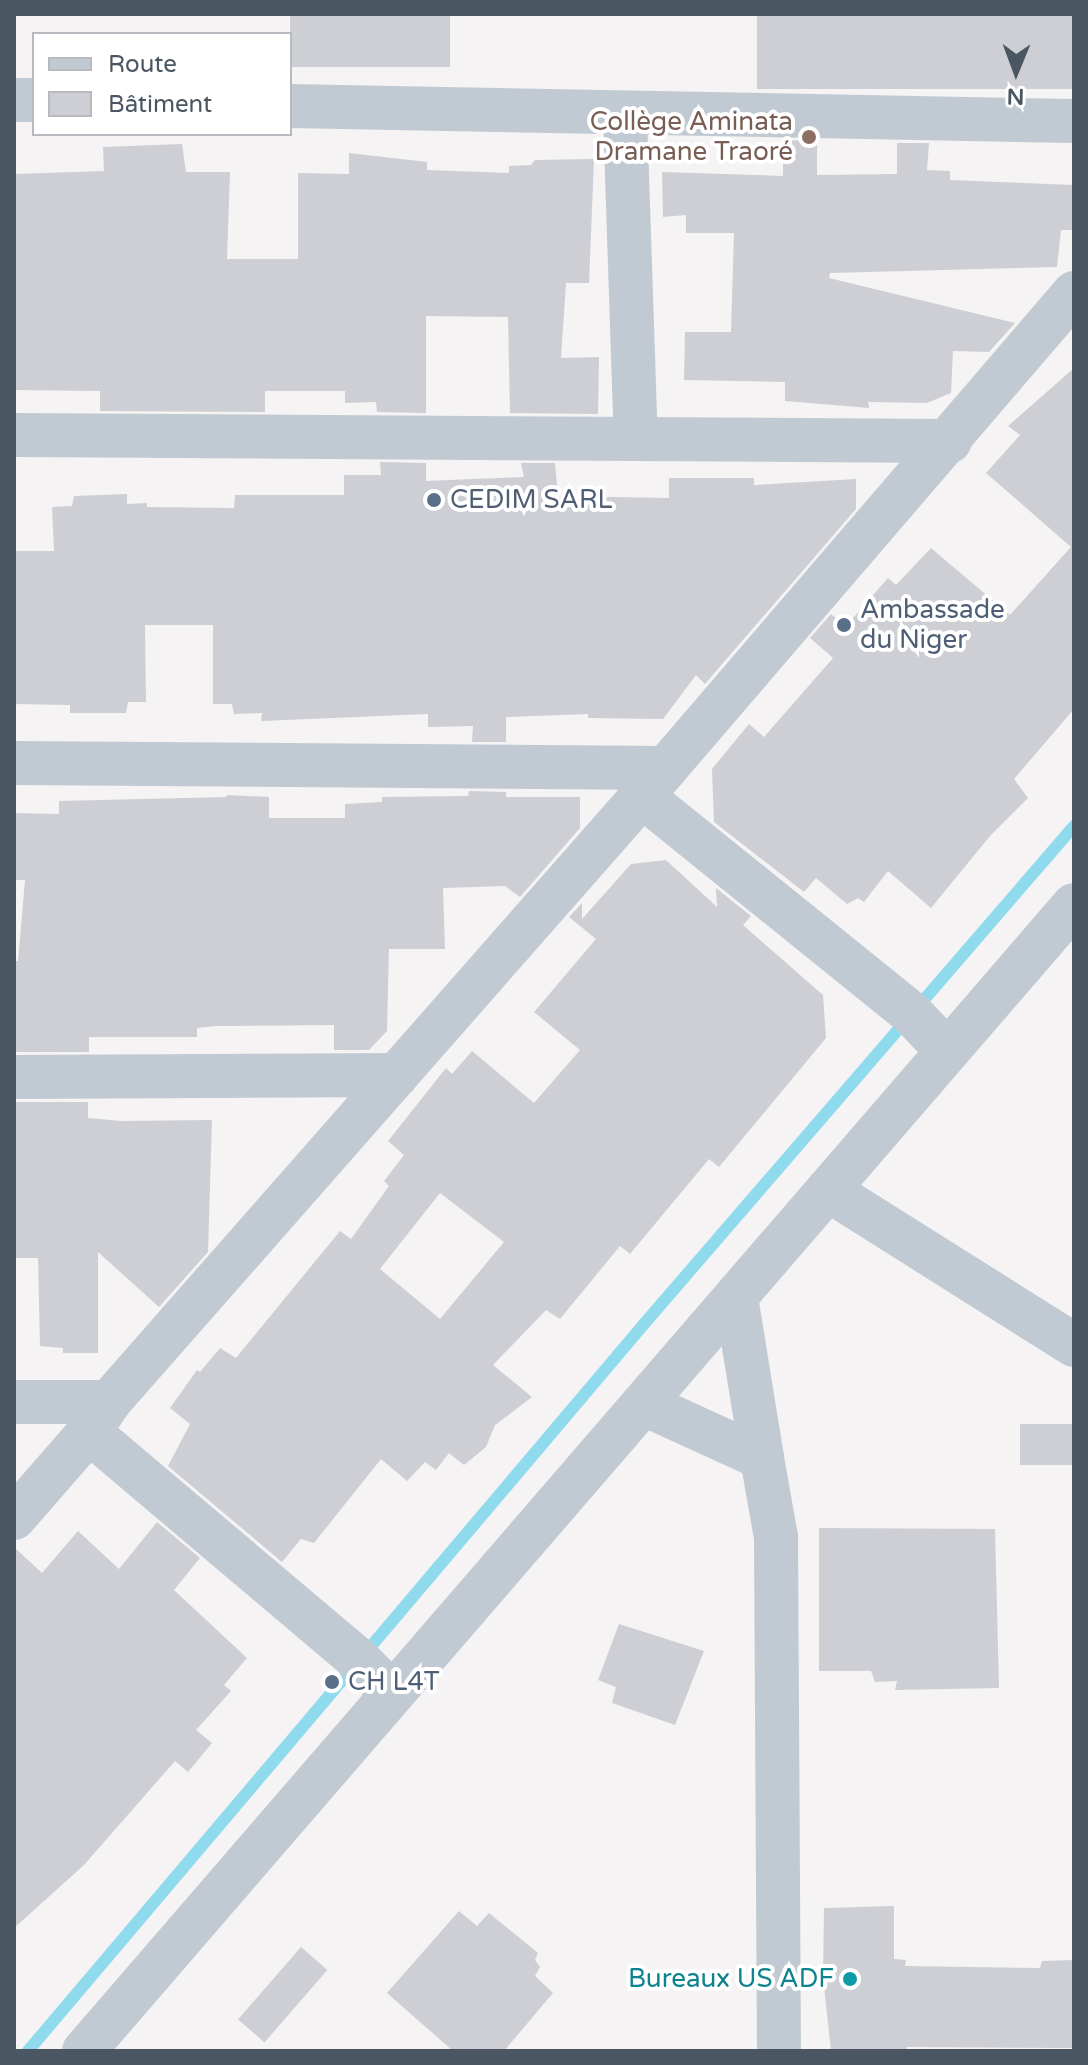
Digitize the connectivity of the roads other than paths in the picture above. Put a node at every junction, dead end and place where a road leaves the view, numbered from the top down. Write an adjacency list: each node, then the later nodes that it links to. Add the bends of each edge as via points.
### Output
1 (292, 106): 2 (street)
2 (625, 114): 3 (street); 6 (street)
3 (1074, 121)
4 (1074, 293): 7 (street)
5 (14, 435): 6 (street)
6 (636, 439): 7 (street)
7 (950, 441): 9 (street)
8 (14, 763): 9 (street)
9 (654, 782): 11 (street); 12 (street)
10 (1074, 905): 11 (street)
11 (947, 1051): 14 (street)
12 (397, 1075): 13 (street); 19 (street)
13 (14, 1077)
14 (828, 1190): 15 (street); 16 (street)
15 (736, 1297): 18 (street); 20 (street)
16 (1074, 1345)
17 (14, 1402): 19 (street)
18 (644, 1404): 20 (street); 22 (street)
19 (99, 1417): 21 (street); 22 (street)
20 (762, 1458): 24 (street, via 776,1537)
21 (14, 1518)
22 (392, 1693): 23 (street)
23 (84, 2051)
24 (779, 2051)

